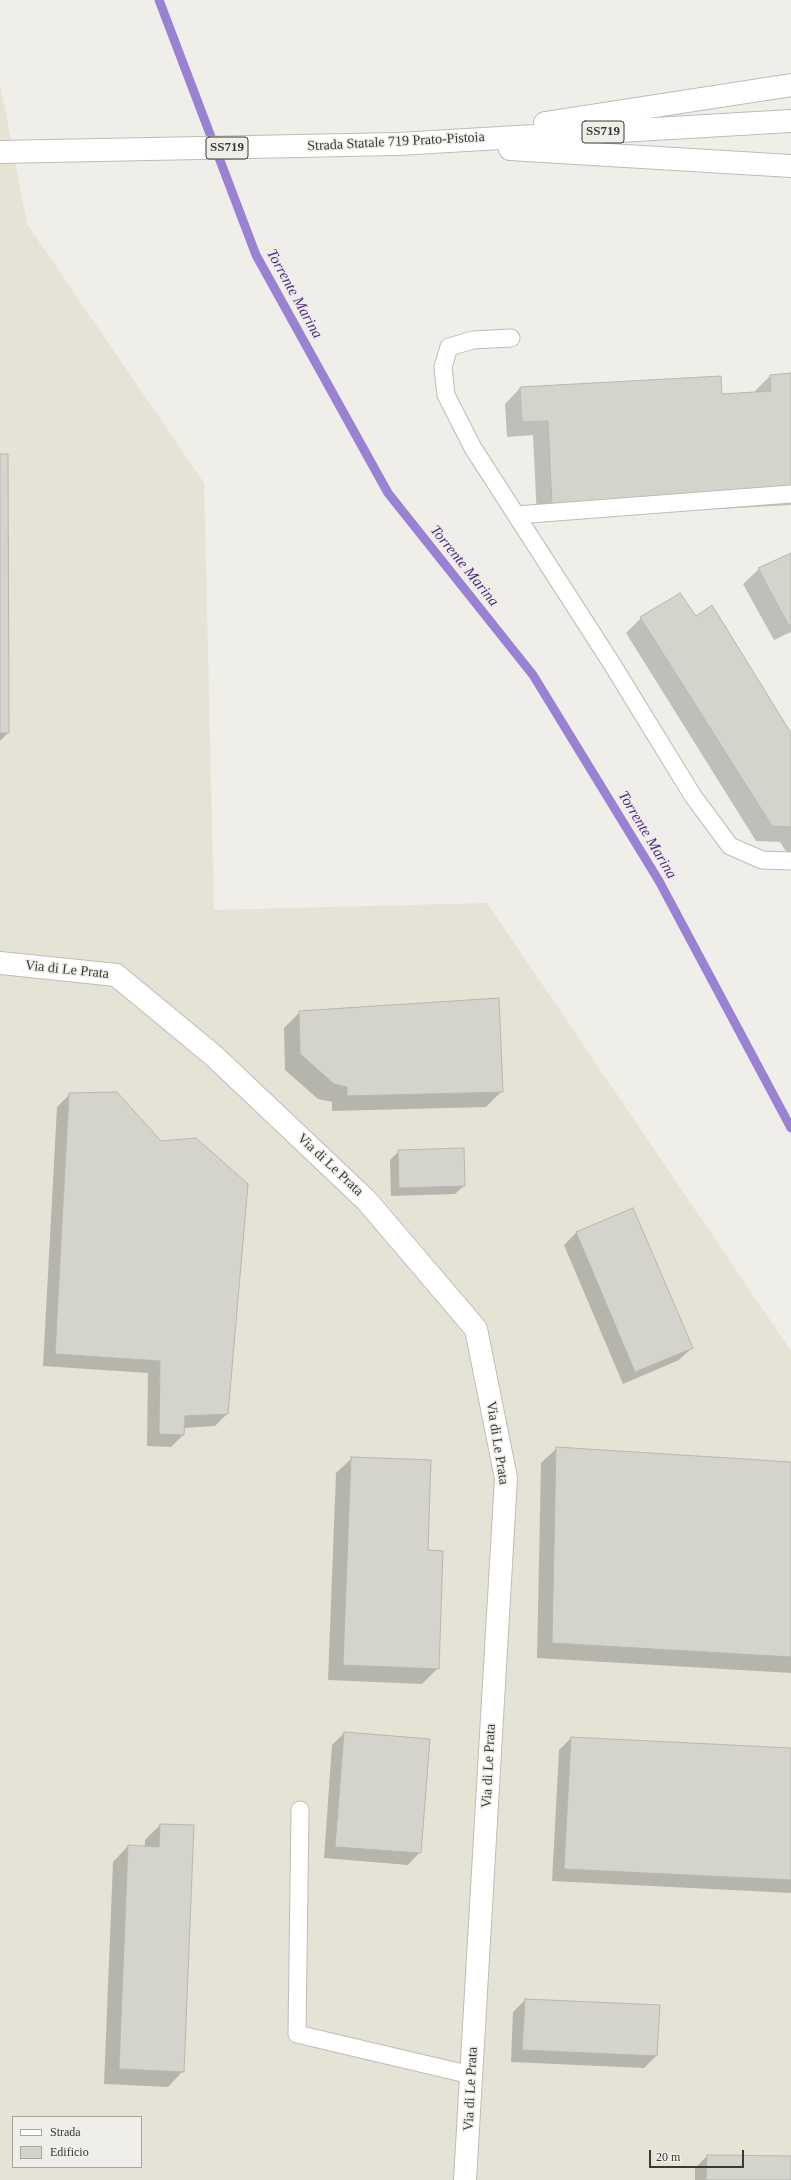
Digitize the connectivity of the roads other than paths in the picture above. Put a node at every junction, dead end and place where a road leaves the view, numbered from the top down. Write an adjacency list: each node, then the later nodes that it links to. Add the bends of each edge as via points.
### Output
1 (791, 85): 3 (main road)
2 (791, 122): 3 (main road, Strada Statale 719 Prato-Pistoia / SS719)
3 (406, 144): 4 (main road, Strada Statale 719 Prato-Pistoia / SS719); 5 (main road)
4 (0, 152)
5 (791, 166)
6 (511, 338): 8 (lane, via 473,340 449,347 443,367 446,395 473,448)
7 (791, 494): 8 (lane)
8 (517, 515): 9 (lane, via 693,796 730,846 762,860)
9 (791, 861)
10 (0, 963): 12 (main road, Via di Le Prata, via 116,975 214,1056 367,1201 476,1329 506,1478)
11 (300, 1810): 12 (lane, via 297,2034)
12 (472, 2075): 13 (main road, Via di Le Prata)
13 (465, 2180)

